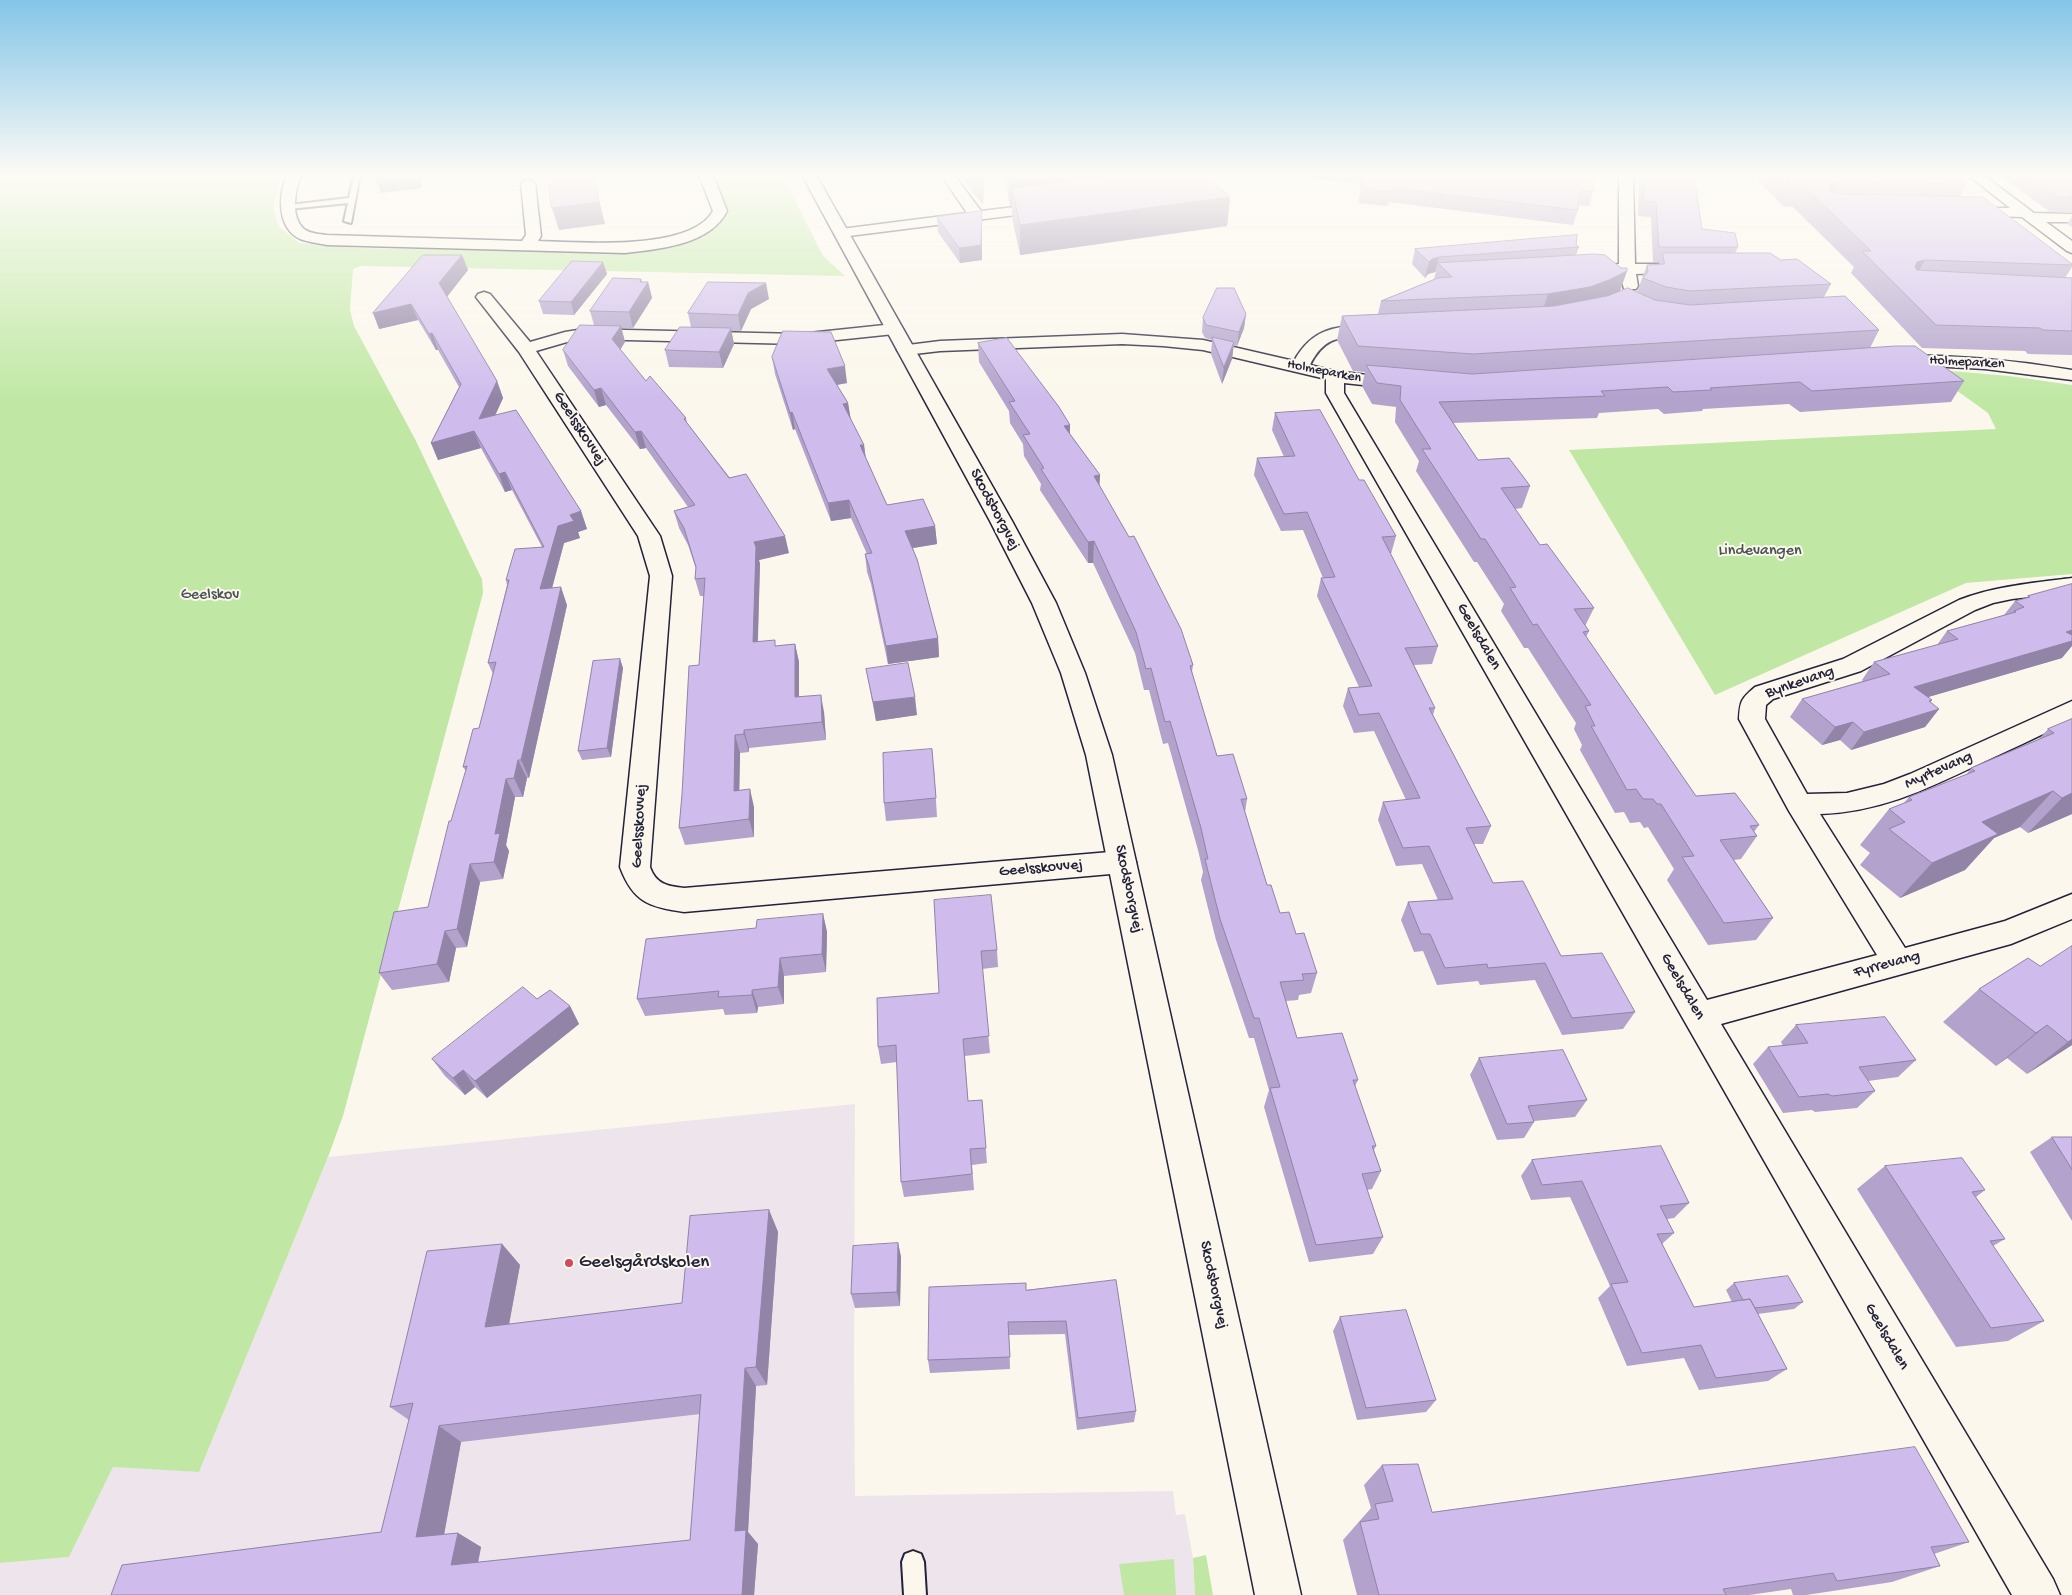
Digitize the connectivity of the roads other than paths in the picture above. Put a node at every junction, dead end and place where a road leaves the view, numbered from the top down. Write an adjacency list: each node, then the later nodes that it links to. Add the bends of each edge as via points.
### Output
1 (850, 249): 9 (street, Skodsborgvej)
2 (1627, 249): 4 (street)
3 (1580, 269): 4 (street)
4 (1627, 269): 5 (street); 7 (street, via 1630,296)
5 (1702, 269)
6 (484, 298): 10 (street, Geelsskovvej)
7 (1625, 300)
8 (1391, 330): 12 (street, via 1326,335 1309,349)
9 (900, 339): 10 (street, via 584,334); 12 (street, Holmeparken, via 940,346 1122,339 1163,341 1203,346); 19 (street, Skodsborgvej, via 1044,603 1073,673 1098,755)
10 (526, 349): 19 (street, Geelsskovvej, via 649,536 660,576 635,867 646,890 684,900)
11 (1884, 360): 13 (street, Holmeparken, via 2018,366)
12 (1299, 369): 14 (street, Holmeparken)
13 (2072, 374)
14 (1335, 376): 15 (street, Holmeparken); 22 (street, Geelsdalen, via 1340,401)
15 (1419, 385)
16 (2072, 585): 18 (street, Bynkevang, via 2012,592 1967,605 1852,665 1764,693 1753,702 1752,719)
17 (2072, 710): 18 (street, Myrtevang, via 1889,793 1847,803)
18 (1799, 804): 21 (street, Bynkevang)
19 (1122, 862): 25 (street, Skodsborgvej)
20 (2072, 906): 21 (street, Fyrrevang, via 2011,932)
21 (1898, 963): 22 (street, Fyrrevang)
22 (1698, 1016): 26 (street, Geelsdalen)
23 (913, 1562): 24 (lane)
24 (916, 1595)
25 (1278, 1595)
26 (2037, 1595)

